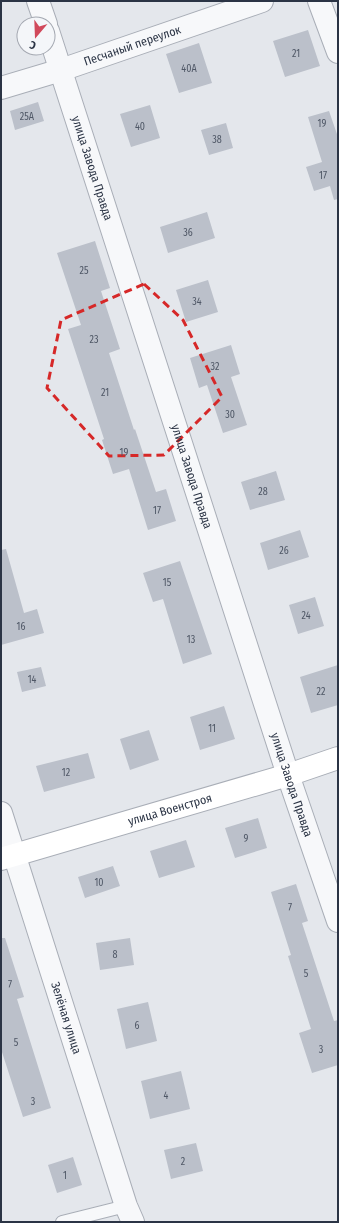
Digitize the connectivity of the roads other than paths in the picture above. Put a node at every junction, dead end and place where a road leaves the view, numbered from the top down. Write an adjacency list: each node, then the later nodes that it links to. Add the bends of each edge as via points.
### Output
1 (38, 1): 4 (street)
2 (262, 1): 7 (street, Песчаный переулок)
3 (319, 1): 5 (street)
4 (43, 16)
5 (338, 52)
6 (56, 55): 7 (street, улица Завода Правда)
7 (61, 70): 8 (street, Песчаный переулок); 10 (street, улица Завода Правда)
8 (1, 88)
9 (338, 758): 10 (street, улица Военстроя)
10 (288, 775): 12 (street, улица Военстроя); 13 (street, улица Завода Правда)
11 (1, 813): 12 (street, Зелёная улица)
12 (8, 857): 14 (street, Зелёная улица)
13 (338, 921)
14 (130, 1214): 15 (lane)
15 (62, 1222)

